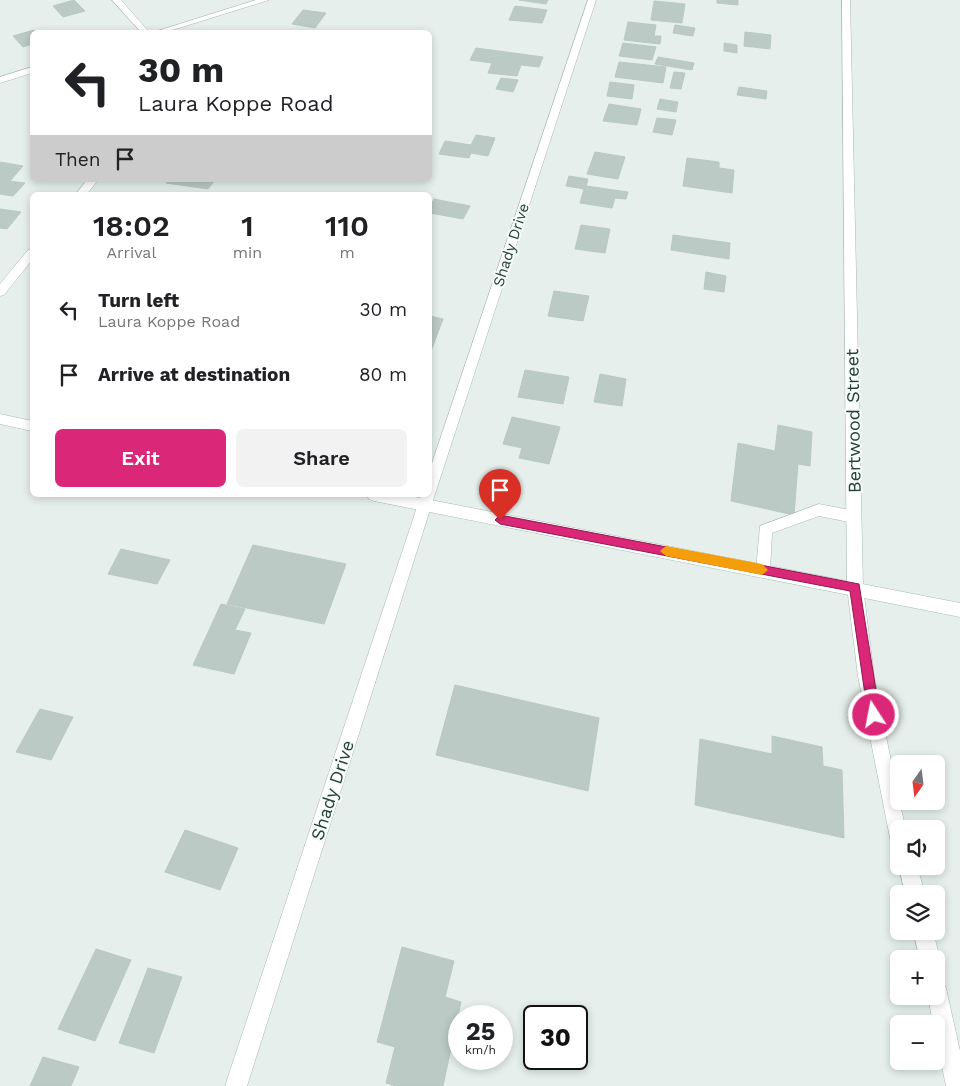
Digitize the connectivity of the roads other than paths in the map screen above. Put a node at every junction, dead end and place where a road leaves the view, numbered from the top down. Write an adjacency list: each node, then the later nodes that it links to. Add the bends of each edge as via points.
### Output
1 (116, 0): 5 (street)
2 (265, 0): 6 (street)
3 (592, 0): 15 (street, Shady Drive)
4 (846, 0): 17 (street, Bertwood Street)
5 (143, 30)
6 (165, 30)
7 (30, 71): 8 (street)
8 (0, 80)
9 (91, 182): 10 (street)
10 (83, 192)
11 (30, 255): 12 (street)
12 (0, 292)
13 (0, 419): 14 (street)
14 (30, 426)
15 (432, 485)
16 (428, 497): 18 (street); 23 (street, Shady Drive)
17 (854, 517): 18 (lane, via 819,510 765,530); 19 (street, Bertwood Street)
18 (763, 570): 19 (street)
19 (855, 587): 20 (street); 21 (street, Bertwood Street, via 866,676)
20 (960, 610)
21 (895, 820)
22 (939, 1005): 24 (street)
23 (236, 1086)
24 (956, 1086)

